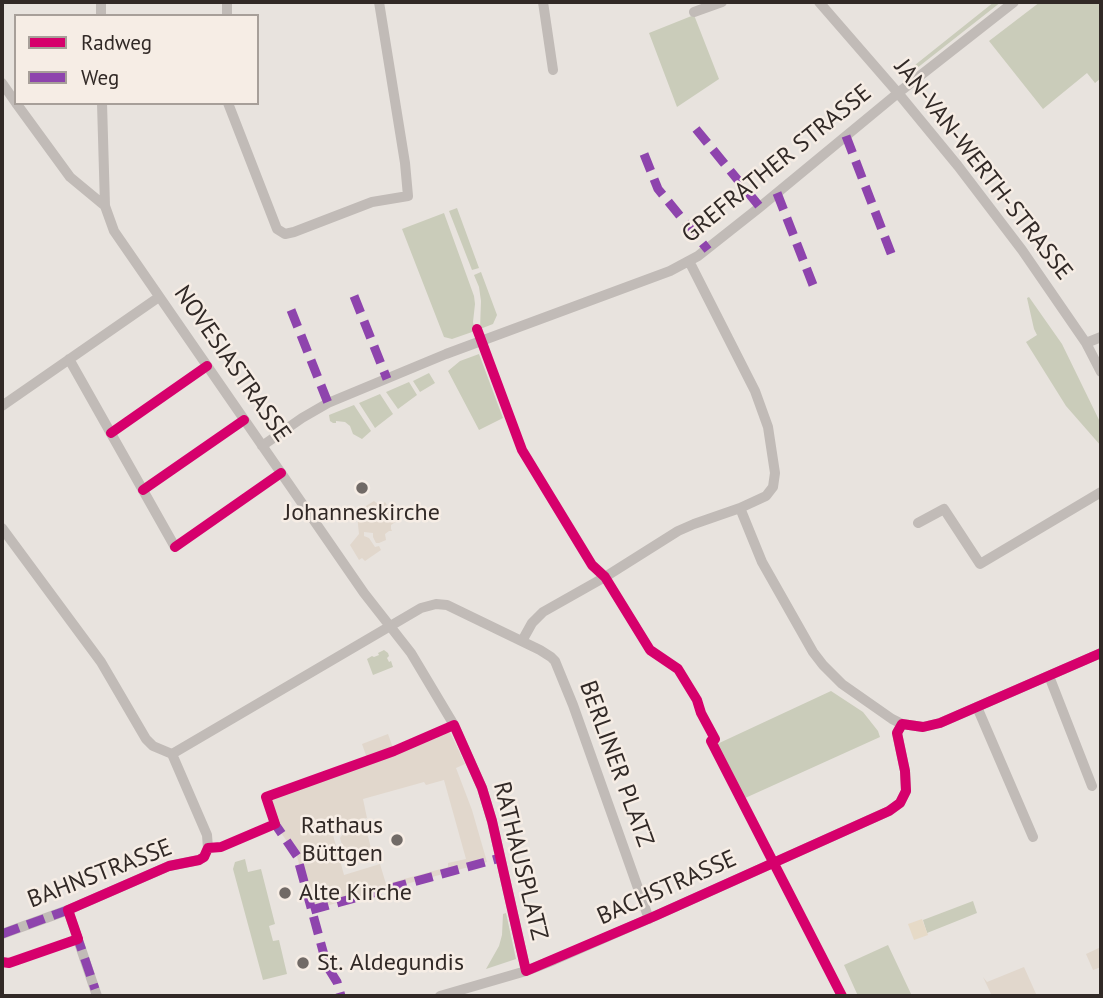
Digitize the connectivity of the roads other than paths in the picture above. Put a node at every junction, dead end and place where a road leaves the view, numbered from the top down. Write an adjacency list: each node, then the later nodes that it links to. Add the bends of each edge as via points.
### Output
1 (379, 2): 13 (street, via 408,196 372,202 285,234 277,229)
2 (543, 2): 7 (street)
3 (722, 2): 6 (street)
4 (820, 2): 9 (street, JAN-VAN-WERTH-STRASSE)
5 (1014, 2): 9 (street, GREFRATHER STRASSE)
6 (694, 12)
7 (553, 70)
8 (2, 83): 10 (street)
9 (898, 93): 15 (street, GREFRATHER STRASSE); 18 (street, JAN-VAN-WERTH-STRASSE, via 1023,250)
10 (14, 100)
11 (17, 105): 14 (street, via 70,177)
12 (102, 105): 14 (street, NOVESIASTRASSE)
13 (229, 105)
14 (105, 206): 16 (street, NOVESIASTRASSE, via 114,231)
15 (689, 261): 22 (street, via 328,403); 24 (street, GREFRATHER STRASSE, via 752,384 768,427 775,468 773,487 766,496)
16 (159, 296): 19 (street); 22 (street, NOVESIASTRASSE)
17 (1101, 337): 18 (street)
18 (1086, 343): 20 (street, JAN-VAN-WERTH-STRASSE)
19 (69, 359): 21 (street); 27 (street)
20 (1101, 372)
21 (2, 405)
22 (262, 446): 28 (street, NOVESIASTRASSE)
23 (1101, 492): 25 (street, via 980,564 944,509)
24 (740, 508): 29 (street, via 687,526 543,612); 33 (street, via 761,562 813,652 842,684)
25 (918, 523)
26 (2, 528): 34 (street, via 101,662 146,739)
27 (175, 547)
28 (389, 627): 29 (street, BERLINER PLATZ, via 421,608 442,604); 34 (street, BERLINER PLATZ); 40 (street, RATHAUSPLATZ, via 411,653 454,725 482,789)
29 (522, 641): 38 (street, BERLINER PLATZ, via 551,657 558,667)
30 (1101, 653): 31 (street)
31 (1048, 676): 32 (street); 35 (street)
32 (977, 707): 33 (street, via 931,725); 36 (street)
33 (902, 724): 38 (street, BACHSTRASSE, via 897,733 906,784 904,797 894,808)
34 (172, 754): 37 (street, BAHNSTRASSE, via 207,835 204,857 169,866)
35 (1092, 786)
36 (1033, 837)
37 (68, 910): 39 (street, BAHNSTRASSE); 42 (street)
38 (649, 919): 40 (street, BACHSTRASSE)
39 (2, 934)
40 (526, 971): 41 (street, BACHSTRASSE)
41 (456, 994): 43 (street, BACHSTRASSE)
42 (97, 996)
43 (440, 996)

